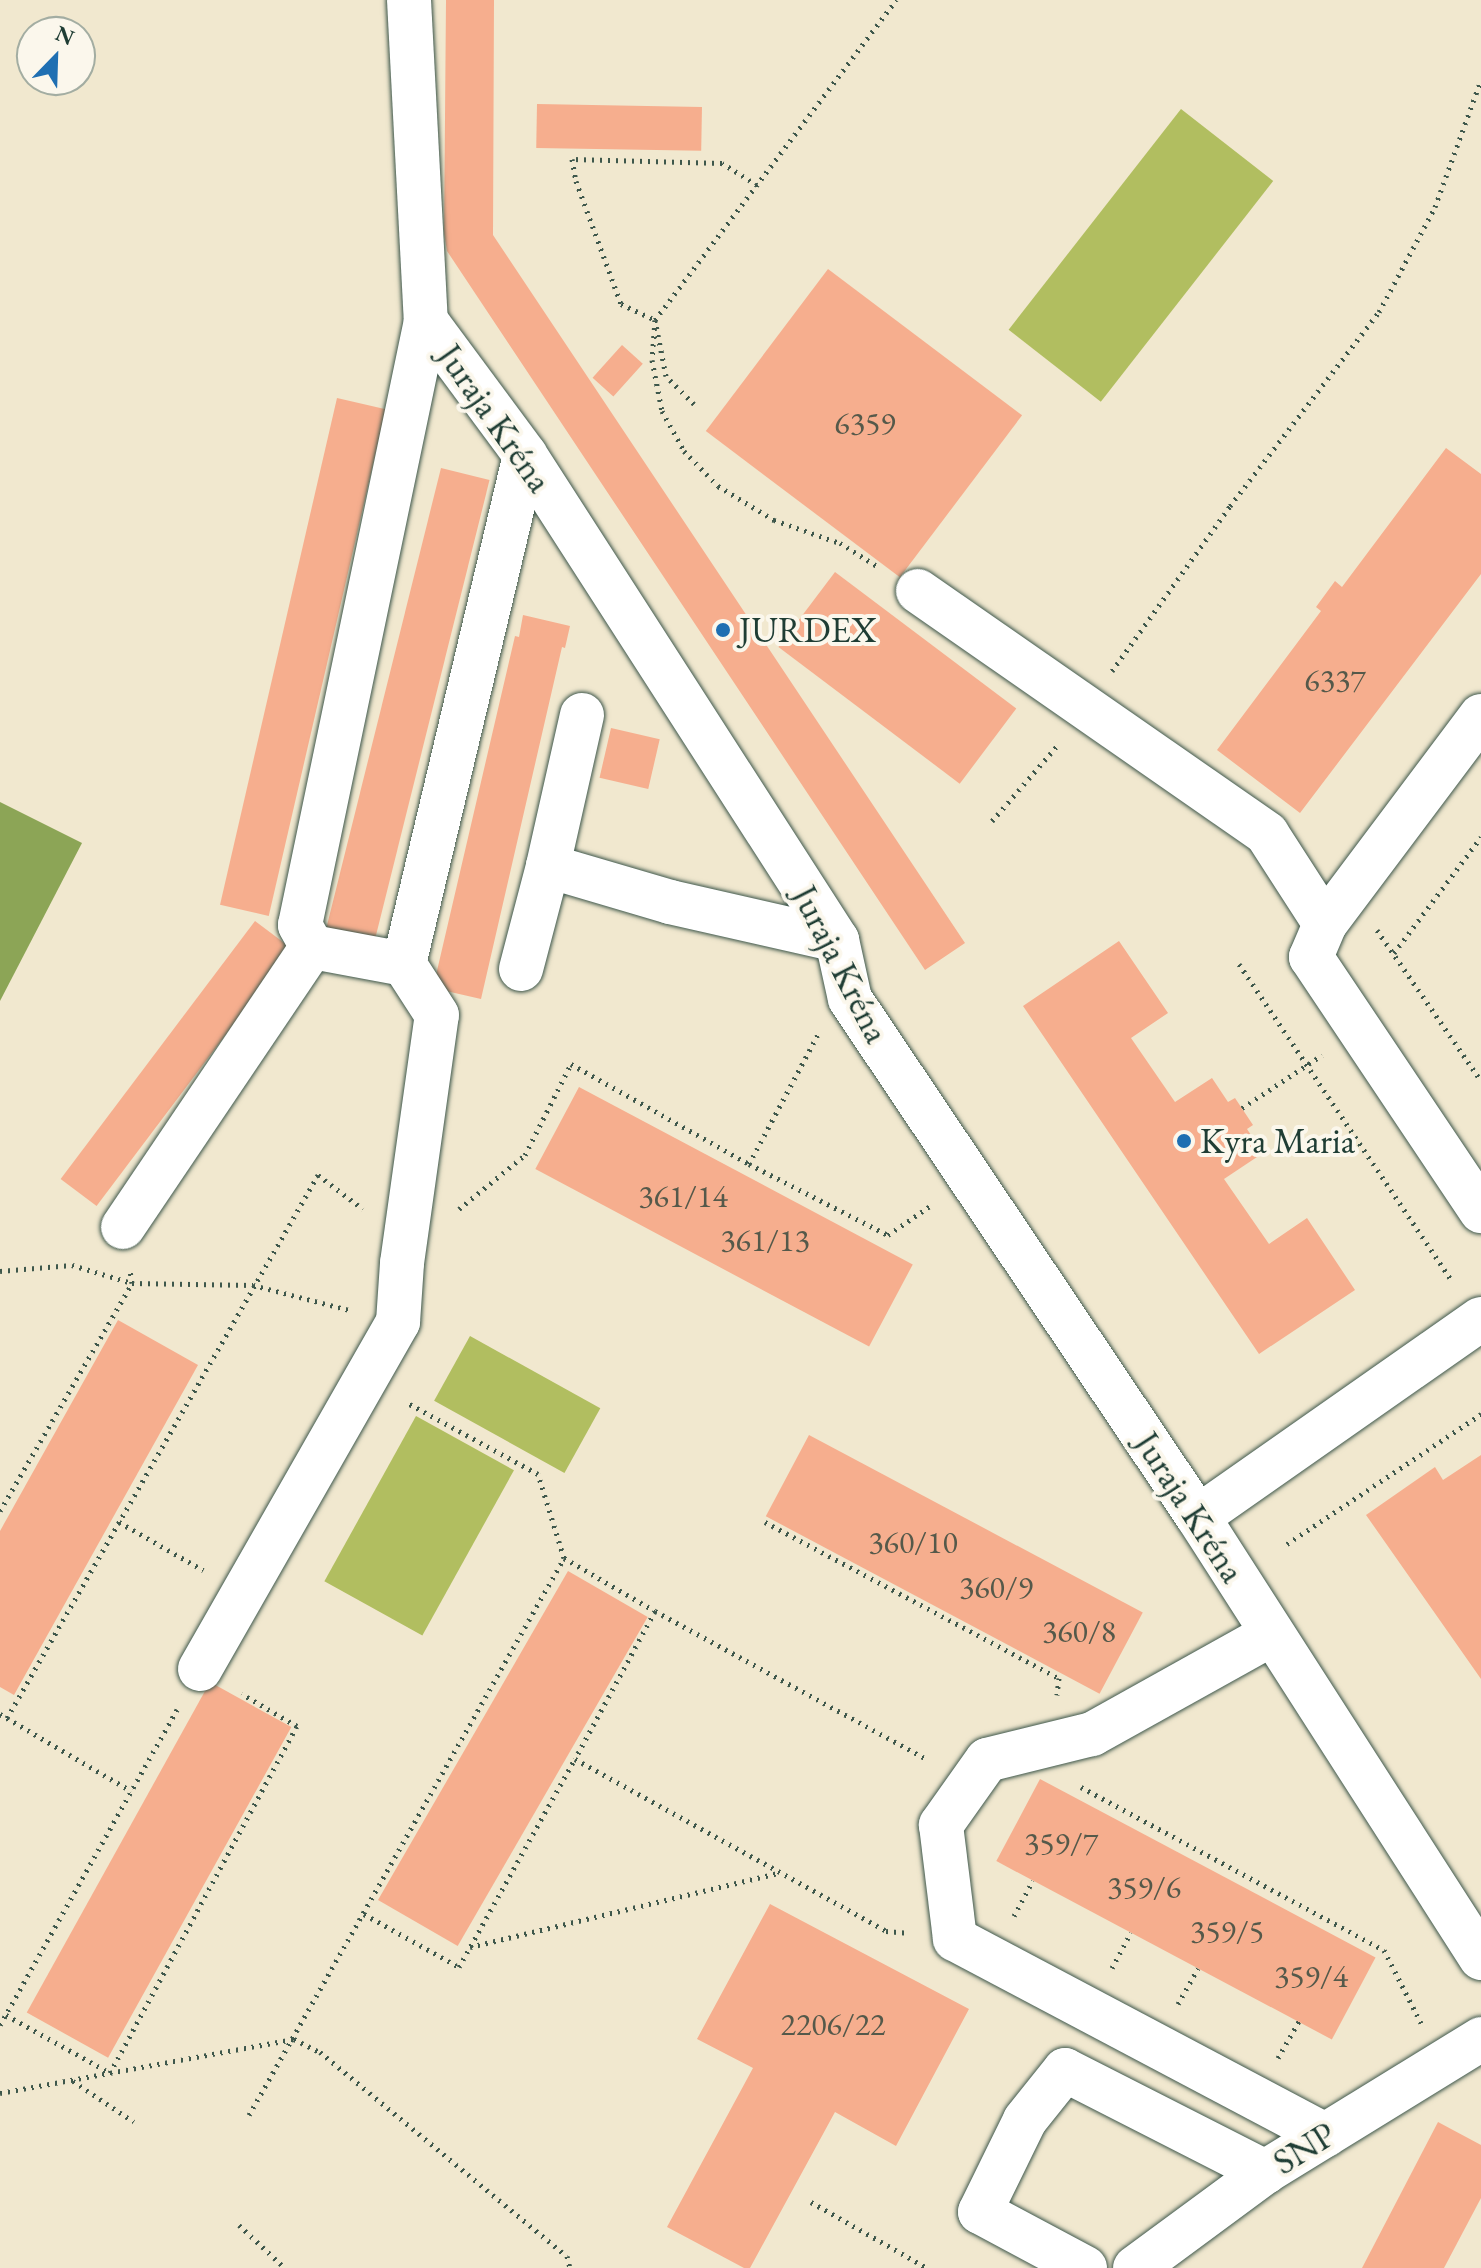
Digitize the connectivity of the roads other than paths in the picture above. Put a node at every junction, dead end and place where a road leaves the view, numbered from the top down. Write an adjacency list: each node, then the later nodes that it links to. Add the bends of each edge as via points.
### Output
1 (409, 0): 2 (street, Juraja Kréna)
2 (426, 321): 3 (street, Juraja Kréna); 10 (street, via 300,925)
3 (525, 455): 9 (street, Juraja Kréna); 11 (street)
4 (918, 591): 8 (street, via 1267,834)
5 (582, 715): 7 (street)
6 (1481, 716): 8 (street)
7 (548, 866): 9 (street, via 670,902); 12 (street)
8 (1337, 907): 13 (street, via 1311,957)
9 (837, 940): 16 (street, Juraja Kréna, via 850,999)
10 (312, 947): 11 (street); 14 (street)
11 (404, 964): 18 (street, via 437,1015 398,1322)
12 (521, 969)
13 (1481, 1211)
14 (123, 1227)
15 (1480, 1320): 16 (street)
16 (1198, 1517): 17 (street, Juraja Kréna)
17 (1272, 1634): 19 (street, Juraja Kréna); 21 (street, via 1092,1734 987,1760 941,1825 955,1939)
18 (200, 1669)
19 (1481, 1958)
20 (1481, 2039): 21 (street, SNP)
21 (1325, 2135): 22 (street, SNP)
22 (1265, 2172): 23 (street, via 1065,2070 1025,2120 980,2212); 24 (street, SNP)
23 (1085, 2268)
24 (1135, 2268)

